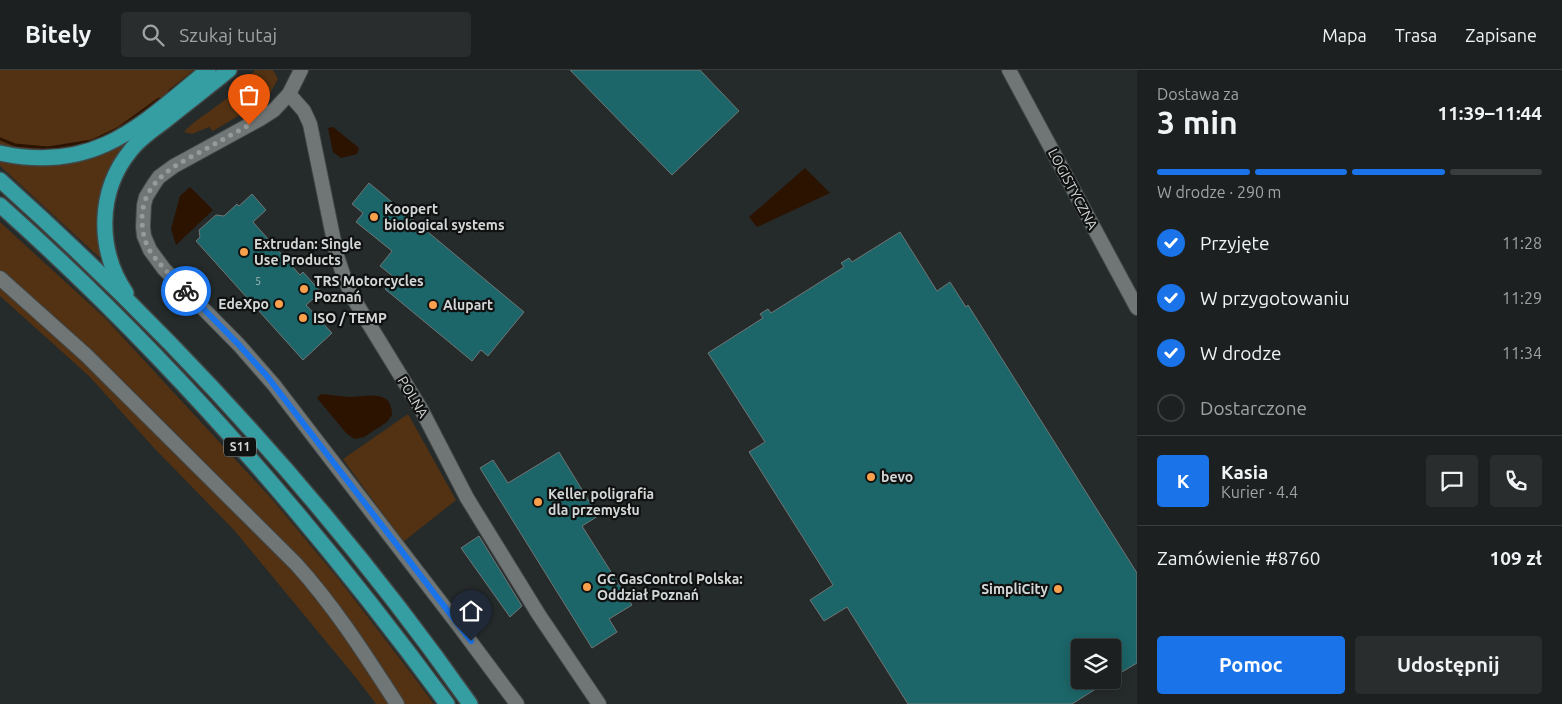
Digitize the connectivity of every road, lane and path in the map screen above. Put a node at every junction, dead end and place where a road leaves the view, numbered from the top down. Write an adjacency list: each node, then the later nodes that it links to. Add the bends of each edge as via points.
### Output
1 (208, 70): 6 (highway, via 128,134 101,147 55,158 22,158)
2 (229, 70): 11 (highway, via 137,143 118,168 111,185 105,217 109,254 121,284)
3 (301, 70): 5 (street)
4 (1010, 70): 10 (street, LOGISTYCZNA)
5 (289, 94): 15 (street, via 267,115 159,177 146,197 142,212 146,243 164,268 270,380); 16 (street, POLNA, via 304,110 310,124 336,250 353,298 422,409 467,498 539,615)
6 (0, 153)
7 (0, 180): 11 (highway, S11)
8 (0, 206): 13 (highway, S11, via 116,315 255,463 360,589)
9 (0, 278): 12 (street, via 92,361 296,564 342,620)
10 (1137, 308)
11 (147, 320): 14 (highway, S11, via 299,484 400,609)
12 (398, 704)
13 (447, 704)
14 (470, 704)
15 (517, 704)
16 (599, 704)

